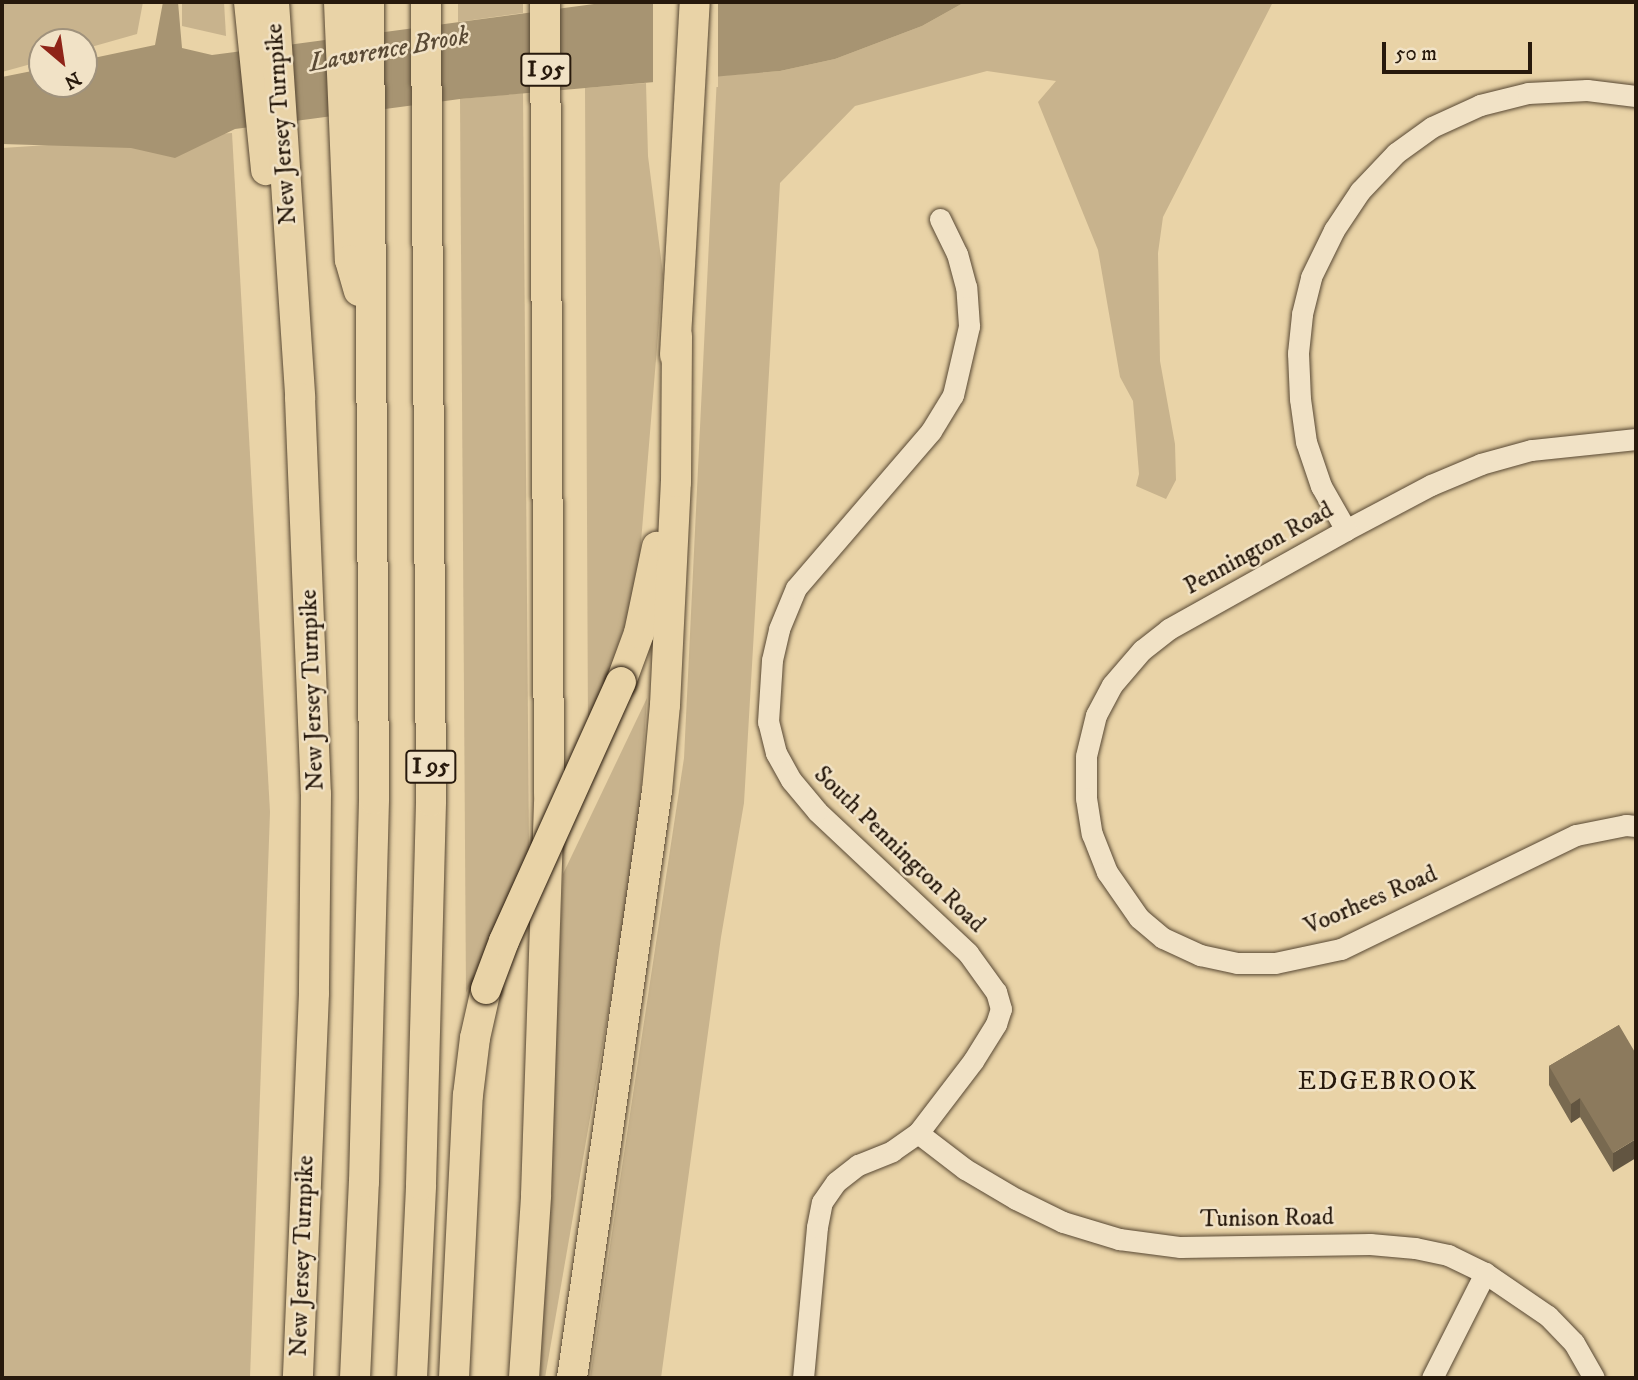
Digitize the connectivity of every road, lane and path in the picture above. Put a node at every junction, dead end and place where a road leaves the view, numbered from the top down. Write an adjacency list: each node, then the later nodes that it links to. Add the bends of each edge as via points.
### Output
1 (249, 2): 10 (highway)
2 (274, 2): 10 (highway, New Jersey Turnpike)
3 (339, 2): 9 (highway)
4 (369, 2): 9 (highway, I 95)
5 (426, 2): 21 (highway, I 95, via 431,801)
6 (545, 2): 23 (highway, I 95, via 549,793 537,1181)
7 (695, 2): 12 (highway)
8 (1636, 96): 14 (street, via 1587,90 1528,93 1480,105 1432,127 1396,153 1360,191 1311,277 1301,314 1298,353 1306,442 1321,486)
9 (357, 166): 20 (highway, I 95, via 373,343 374,812)
10 (276, 177): 19 (highway, New Jersey Turnpike, via 299,398 317,794)
11 (940, 219): 17 (street, South Pennington Road, via 966,287 969,326 953,395 931,431 796,588 772,660 768,722 776,753 817,811 968,953 996,992 1001,1009 996,1024)
12 (677, 336): 22 (highway, bridge, via 656,555 639,633 504,941 475,1038); 24 (highway, via 666,705)
13 (1636, 439): 14 (street, Pennington Road, via 1531,450 1481,464)
14 (1346, 530): 16 (street, Pennington Road, via 1169,629 1142,650 1112,685 1096,715 1086,755 1091,834)
15 (1636, 826): 16 (street, Voorhees Road, via 1577,835 1341,949 1275,963 1237,963 1163,938 1139,918)
16 (1107, 872)
17 (918, 1133): 18 (street, Tunison Road, via 965,1169 1016,1199 1063,1222 1119,1239 1180,1247 1392,1246 1448,1255); 25 (street, South Pennington Road, via 892,1151 858,1165 836,1182 822,1202)
18 (1485, 1273): 26 (street); 27 (street, Tunison Road, via 1548,1315 1574,1343)
19 (298, 1378)
20 (355, 1378)
21 (412, 1378)
22 (454, 1378)
23 (524, 1378)
24 (572, 1378)
25 (803, 1378)
26 (1432, 1378)
27 (1594, 1378)

